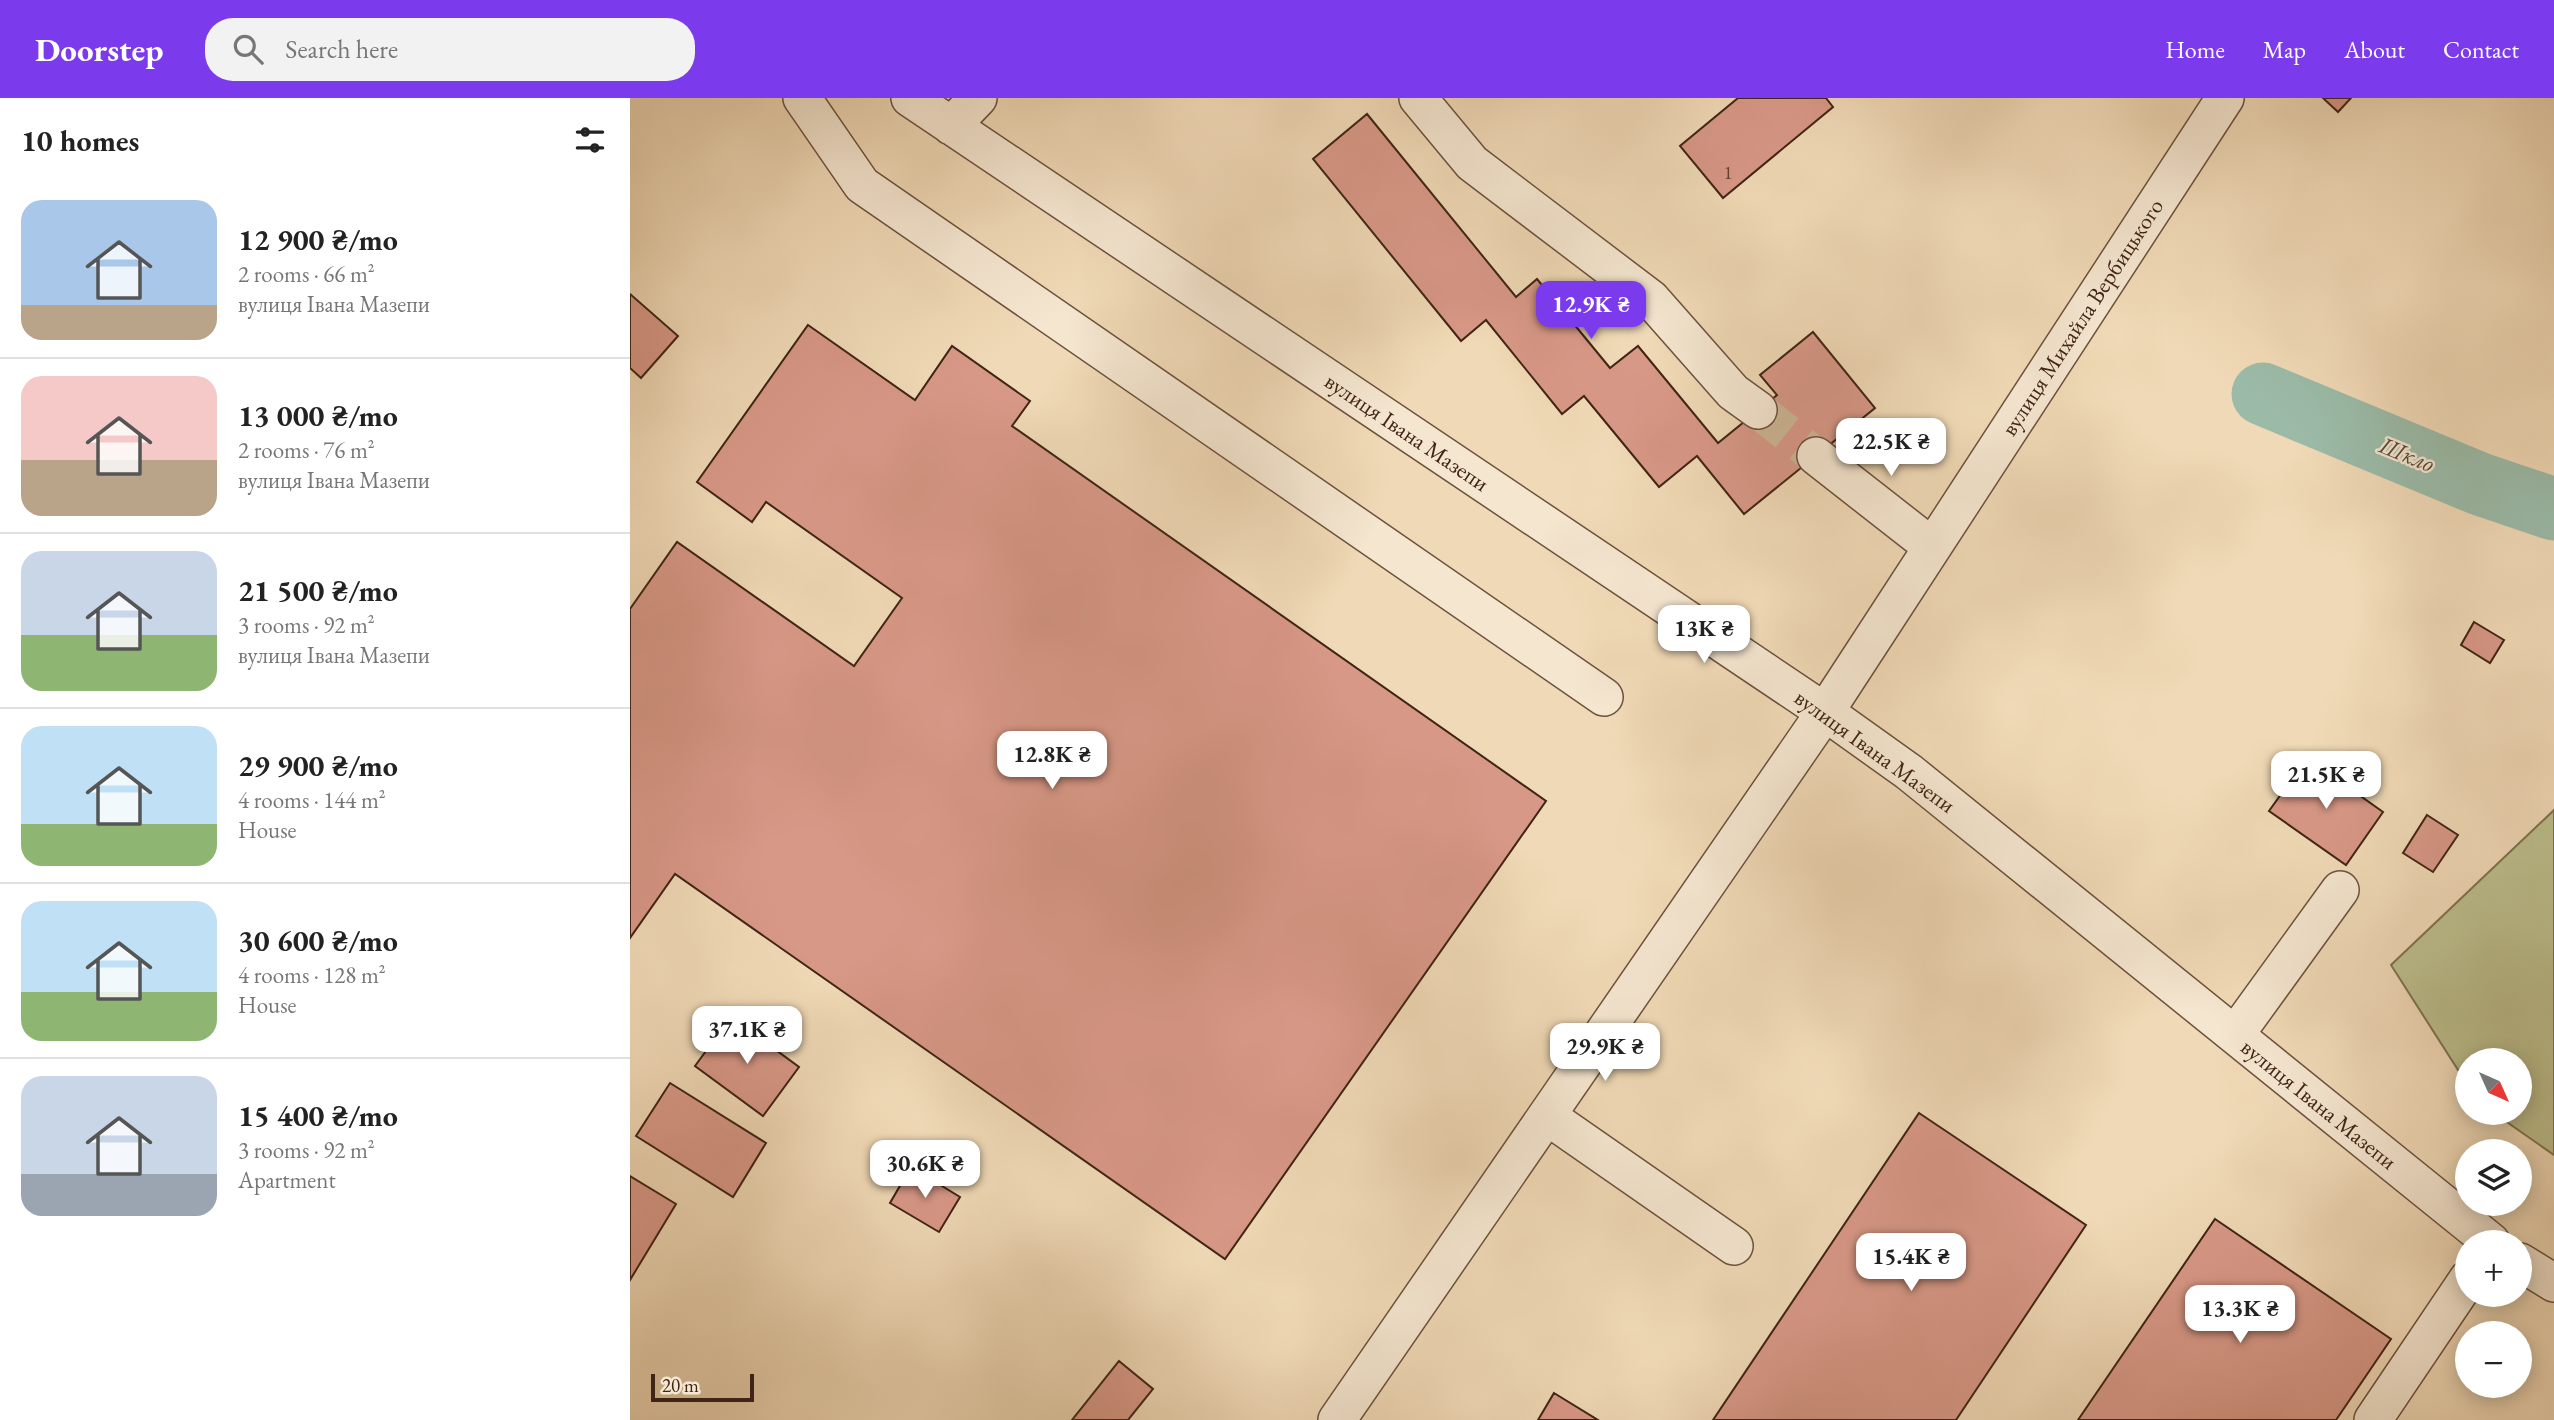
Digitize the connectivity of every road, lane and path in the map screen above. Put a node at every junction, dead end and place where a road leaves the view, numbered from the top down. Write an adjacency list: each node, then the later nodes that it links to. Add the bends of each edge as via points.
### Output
1 (802, 98): 10 (street, via 862,186)
2 (910, 98): 6 (street, вулиця Івана Мазепи)
3 (978, 98): 6 (street)
4 (1418, 98): 7 (street, via 1472,163 1651,299 1734,392)
5 (2225, 98): 9 (street, вулиця Михайла Вербицького)
6 (951, 126): 11 (street, вулиця Івана Мазепи)
7 (1758, 410)
8 (1816, 456): 9 (street)
9 (1931, 546): 11 (street, вулиця Михайла Вербицького)
10 (1604, 697)
11 (1825, 712): 13 (street, вулиця Івана Мазепи, via 1909,772); 14 (street, вулиця Михайла Вербицького)
12 (2340, 890): 13 (street)
13 (2235, 1035): 15 (street, вулиця Івана Мазепи)
14 (1547, 1116): 16 (street); 20 (street, вулиця Михайла Вербицького)
15 (2476, 1230)
16 (1734, 1246)
17 (2532, 1269): 18 (street)
18 (2554, 1283)
19 (2455, 1298): 21 (street)
20 (1337, 1420)
21 (2374, 1420)

